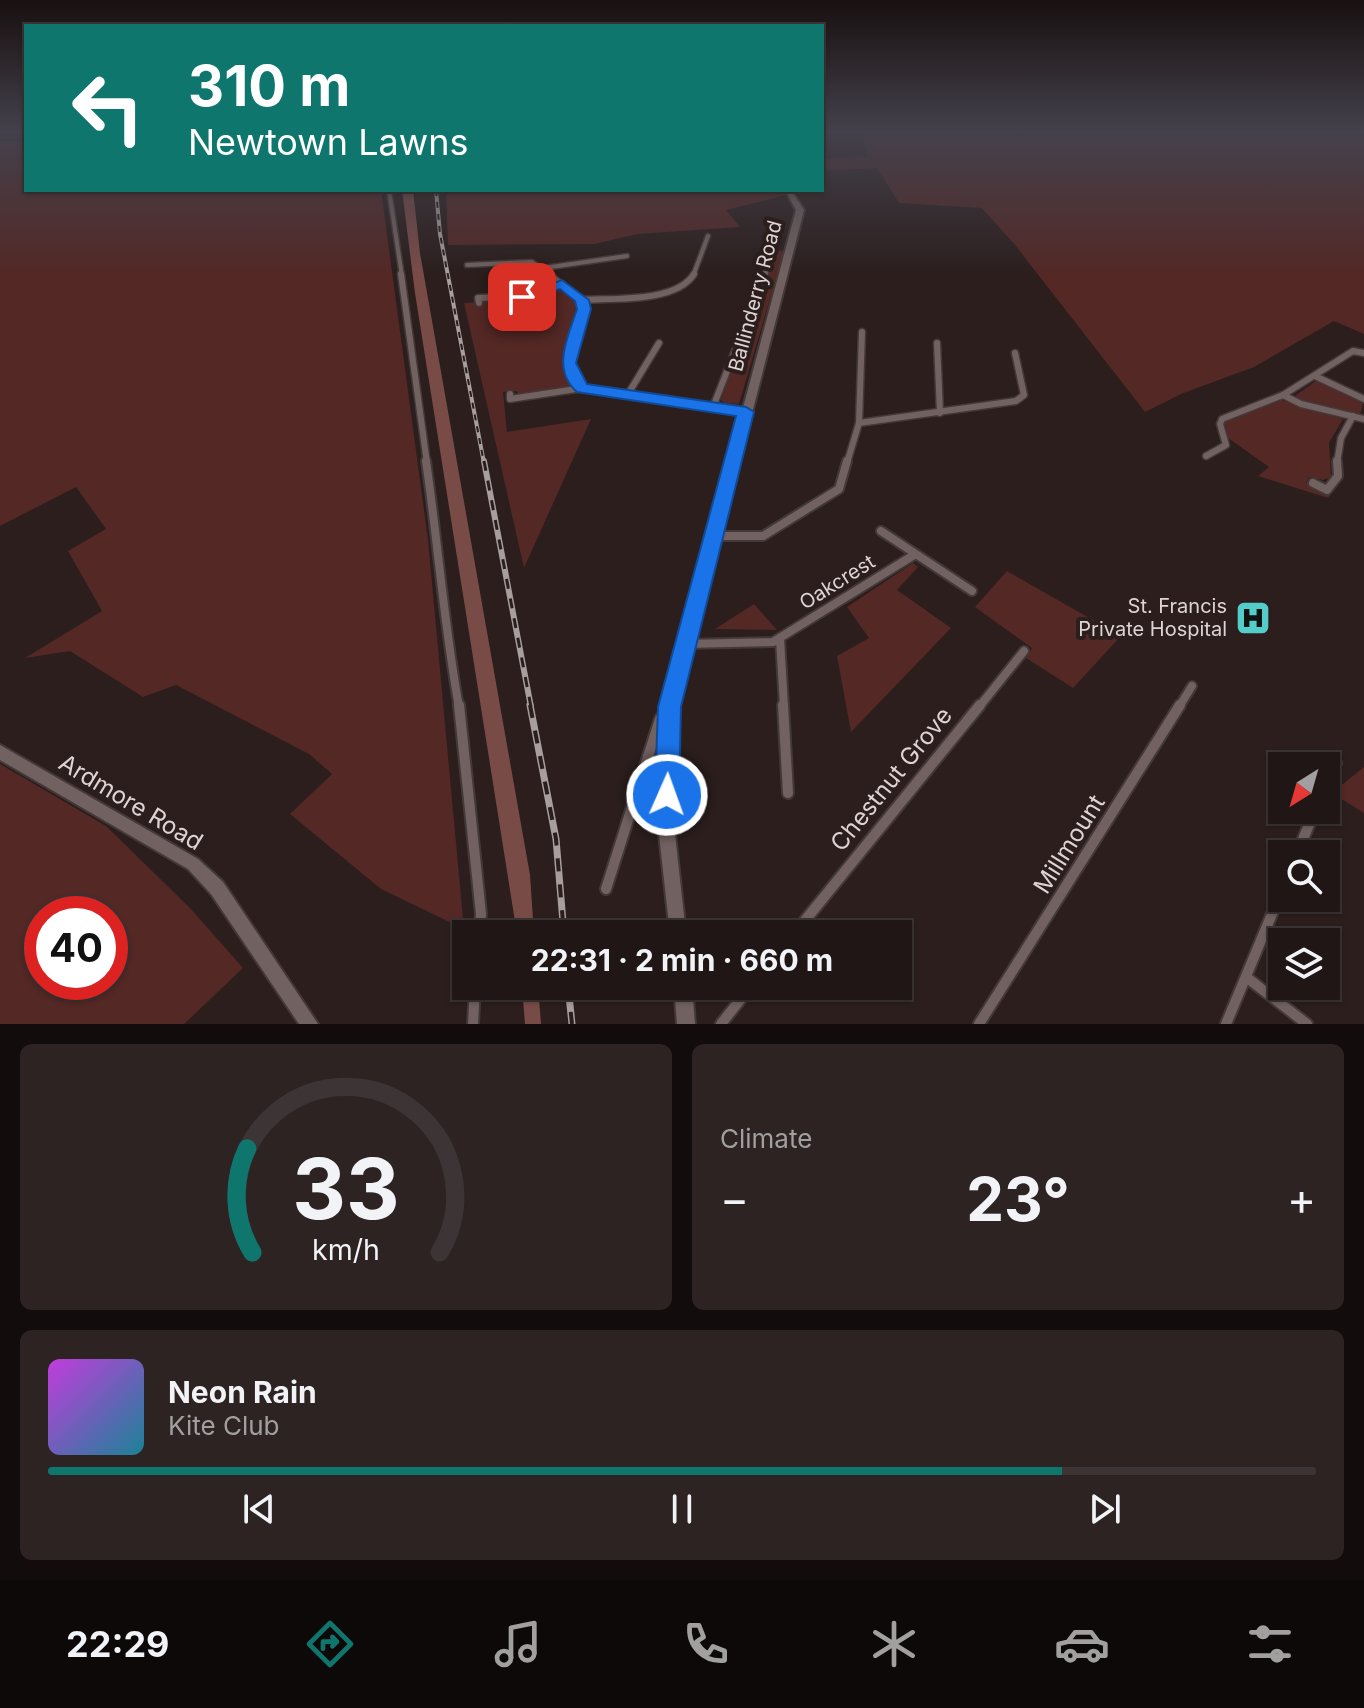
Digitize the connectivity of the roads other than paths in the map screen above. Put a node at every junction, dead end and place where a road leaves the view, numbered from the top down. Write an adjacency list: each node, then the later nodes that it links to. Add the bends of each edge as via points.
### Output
1 (389, 192): 43 (street, via 460,710)
2 (789, 192): 23 (street, Ballinderry Road, via 800,210)
3 (781, 227): 22 (street)
4 (708, 236): 9 (street, via 684,286)
5 (627, 256): 7 (street)
6 (467, 265): 7 (street, via 524,260)
7 (544, 268): 8 (street)
8 (562, 284): 9 (street); 10 (street, via 522,297 478,298)
9 (582, 300): 17 (street, via 568,363)
10 (479, 303)
11 (862, 332): 27 (street)
12 (659, 343): 19 (street)
13 (937, 343): 24 (street)
14 (1015, 353): 24 (street, via 1024,395 1016,401)
15 (1364, 353): 16 (street, via 1353,351)
16 (1315, 376): 20 (street); 21 (street)
17 (583, 388): 18 (street, via 510,399); 19 (street)
18 (510, 394)
19 (628, 394): 22 (street)
20 (1283, 395): 25 (street); 28 (street, via 1222,419 1226,445 1208,455)
21 (1364, 399)
22 (713, 407): 23 (street)
23 (746, 412): 31 (street, Ballinderry Road)
24 (940, 413): 27 (street)
25 (1353, 416): 26 (street); 29 (street, via 1338,439 1338,476 1327,490)
26 (1364, 419)
27 (859, 423): 31 (street, via 839,489 763,536)
28 (1218, 459)
29 (1313, 483)
30 (881, 531): 32 (street, Oakcrest)
31 (713, 536): 35 (street, Ballinderry Road)
32 (914, 555): 33 (street, Oakcrest); 34 (street, Oakcrest)
33 (972, 591)
34 (780, 639): 35 (street, Oakcrest); 40 (street)
35 (685, 644): 38 (street, Ballinderry Road)
36 (1024, 651): 45 (street, Chestnut Grove)
37 (1192, 686): 54 (street, Millmount)
38 (670, 707): 41 (street, via 660,719); 44 (street, Ballinderry Road, via 666,825)
39 (0, 752): 50 (street, Ardmore Road, via 193,864 217,888)
40 (788, 793)
41 (606, 889)
42 (1273, 912): 46 (street)
43 (480, 920)
44 (676, 920)
45 (805, 920)
46 (1246, 977): 55 (street); 56 (street)
47 (474, 1000): 51 (street)
48 (684, 1000): 52 (street)
49 (740, 1000): 53 (street)
50 (306, 1023)
51 (473, 1024)
52 (686, 1024)
53 (721, 1024)
54 (979, 1024)
55 (1226, 1024)
56 (1307, 1024)

